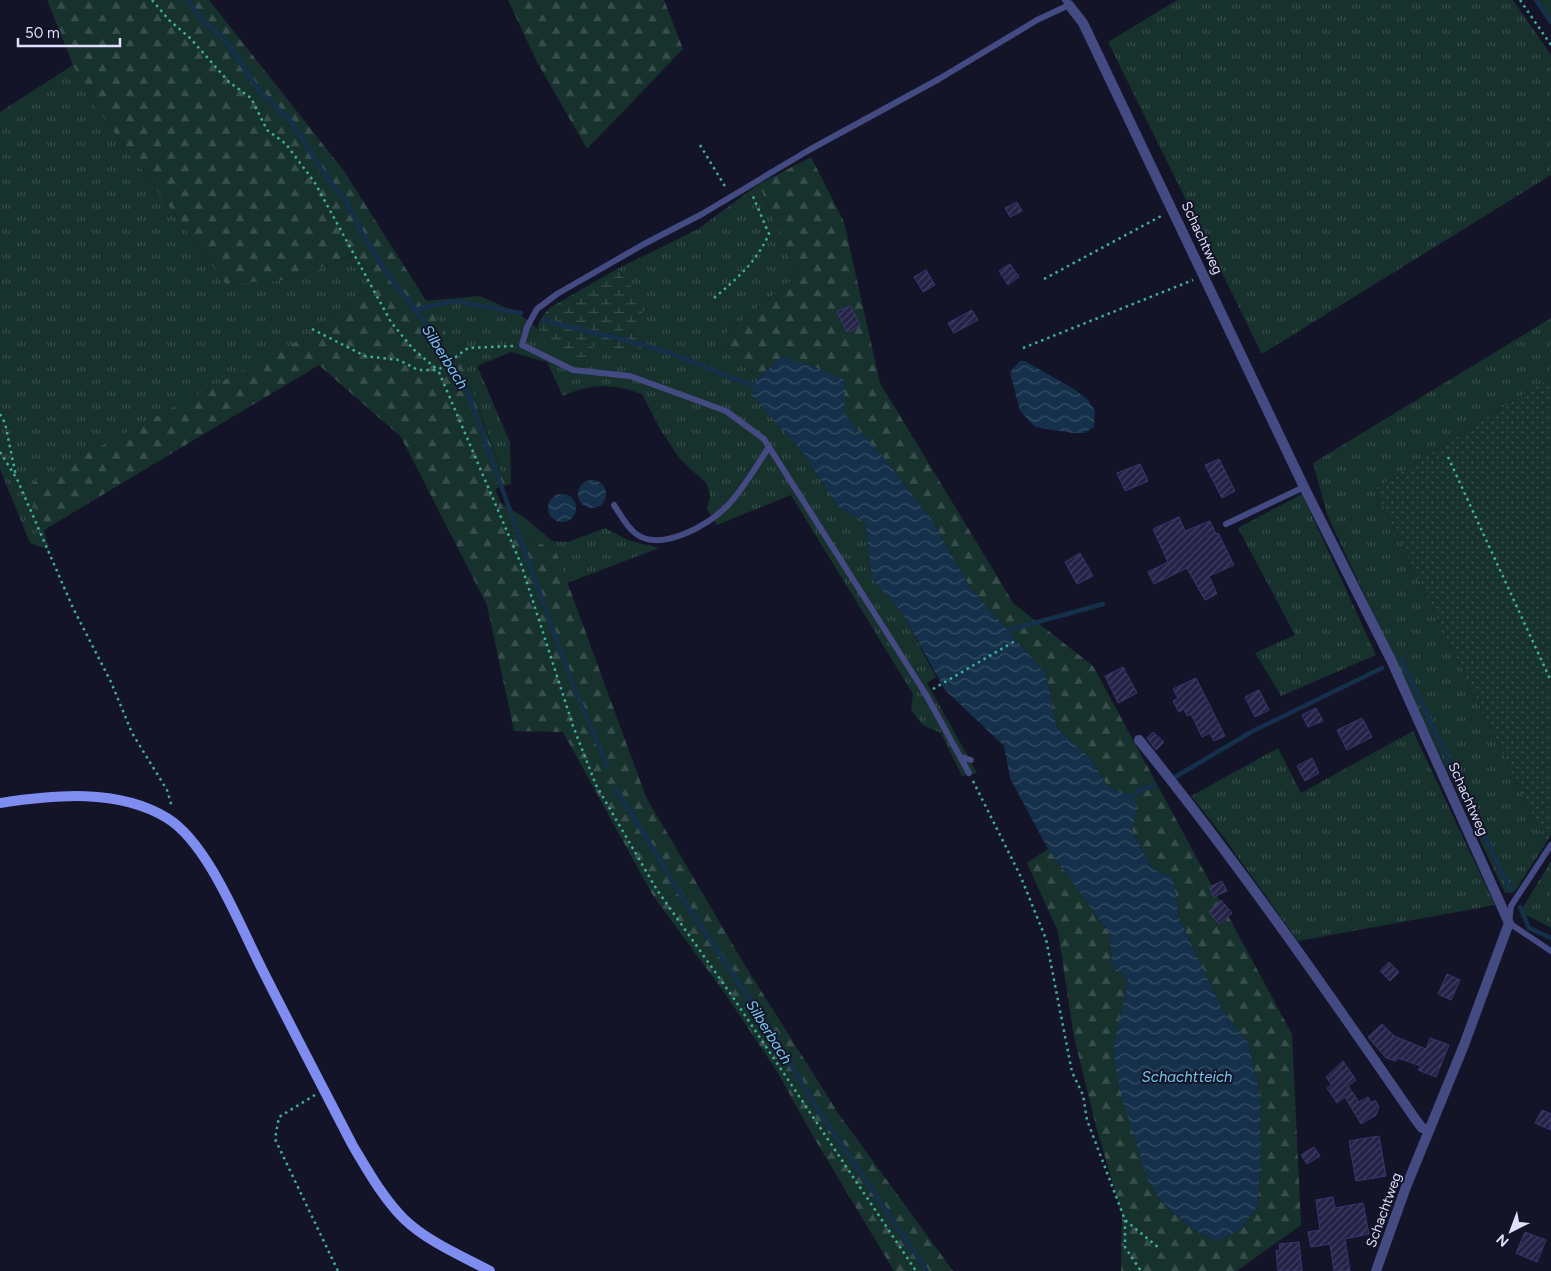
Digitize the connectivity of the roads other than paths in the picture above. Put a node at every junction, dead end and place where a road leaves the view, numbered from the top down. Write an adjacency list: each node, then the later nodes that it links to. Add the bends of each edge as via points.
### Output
1 (1067, 2): 2 (lane, via 939,79 557,294 537,309 527,327 522,345 573,370 630,376 726,411 764,439); 3 (street, Schachtweg, via 1083,23)
2 (769, 447): 4 (lane, via 727,506 698,527 666,540 650,540 635,533); 7 (lane, via 926,694)
3 (1304, 487): 5 (lane); 12 (street, Schachtweg, via 1392,662)
4 (614, 505)
5 (1226, 524)
6 (1139, 740): 14 (street, via 1239,868 1416,1120 1422,1128)
7 (961, 758): 8 (lane); 9 (lane)
8 (971, 760)
9 (969, 774)
10 (0, 803): 15 (street, via 50,797 103,798 143,806 168,818 188,836 212,871 324,1091 375,1183 404,1219 444,1247)
11 (1551, 845): 12 (lane, via 1511,906)
12 (1509, 923): 13 (lane); 14 (street, Schachtweg)
13 (1551, 951)
14 (1429, 1130): 16 (street, Schachtweg)
15 (490, 1271)
16 (1376, 1271)

